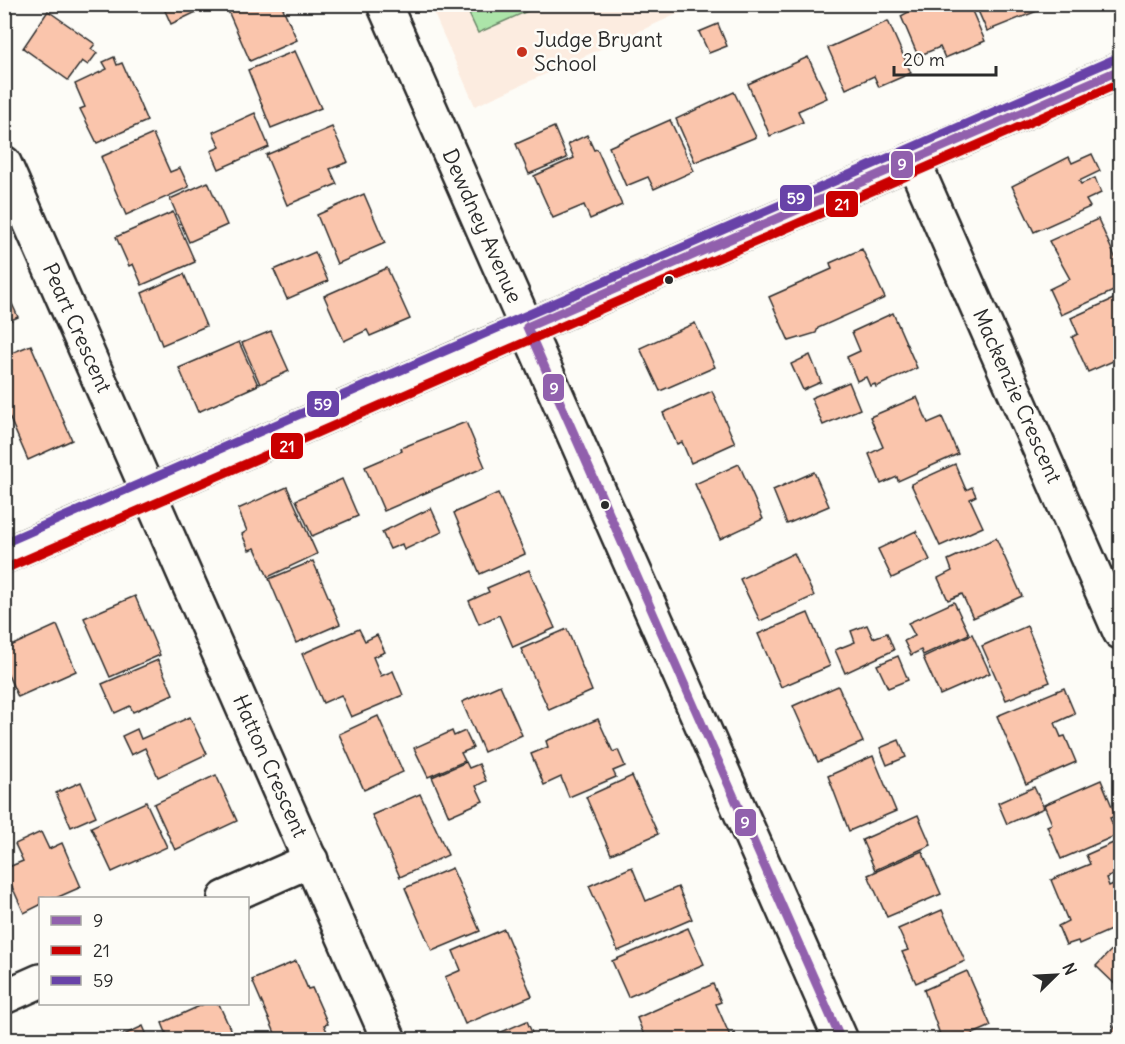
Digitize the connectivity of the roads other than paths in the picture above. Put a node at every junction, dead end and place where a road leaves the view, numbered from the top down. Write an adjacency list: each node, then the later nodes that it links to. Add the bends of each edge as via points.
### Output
1 (384, 4): 5 (street, Dewdney Avenue)
2 (1120, 70): 3 (street)
3 (913, 160): 5 (street); 8 (street, Mackenzie Crescent)
4 (4, 163): 6 (street, Peart Crescent)
5 (527, 327): 6 (street); 14 (street, Dewdney Avenue)
6 (149, 493): 7 (street); 9 (street, Hatton Crescent)
7 (4, 556)
8 (1120, 632)
9 (311, 860): 10 (street); 13 (street, Hatton Crescent)
10 (227, 897)
11 (39, 981): 12 (street)
12 (4, 997)
13 (389, 1040)
14 (842, 1040)

